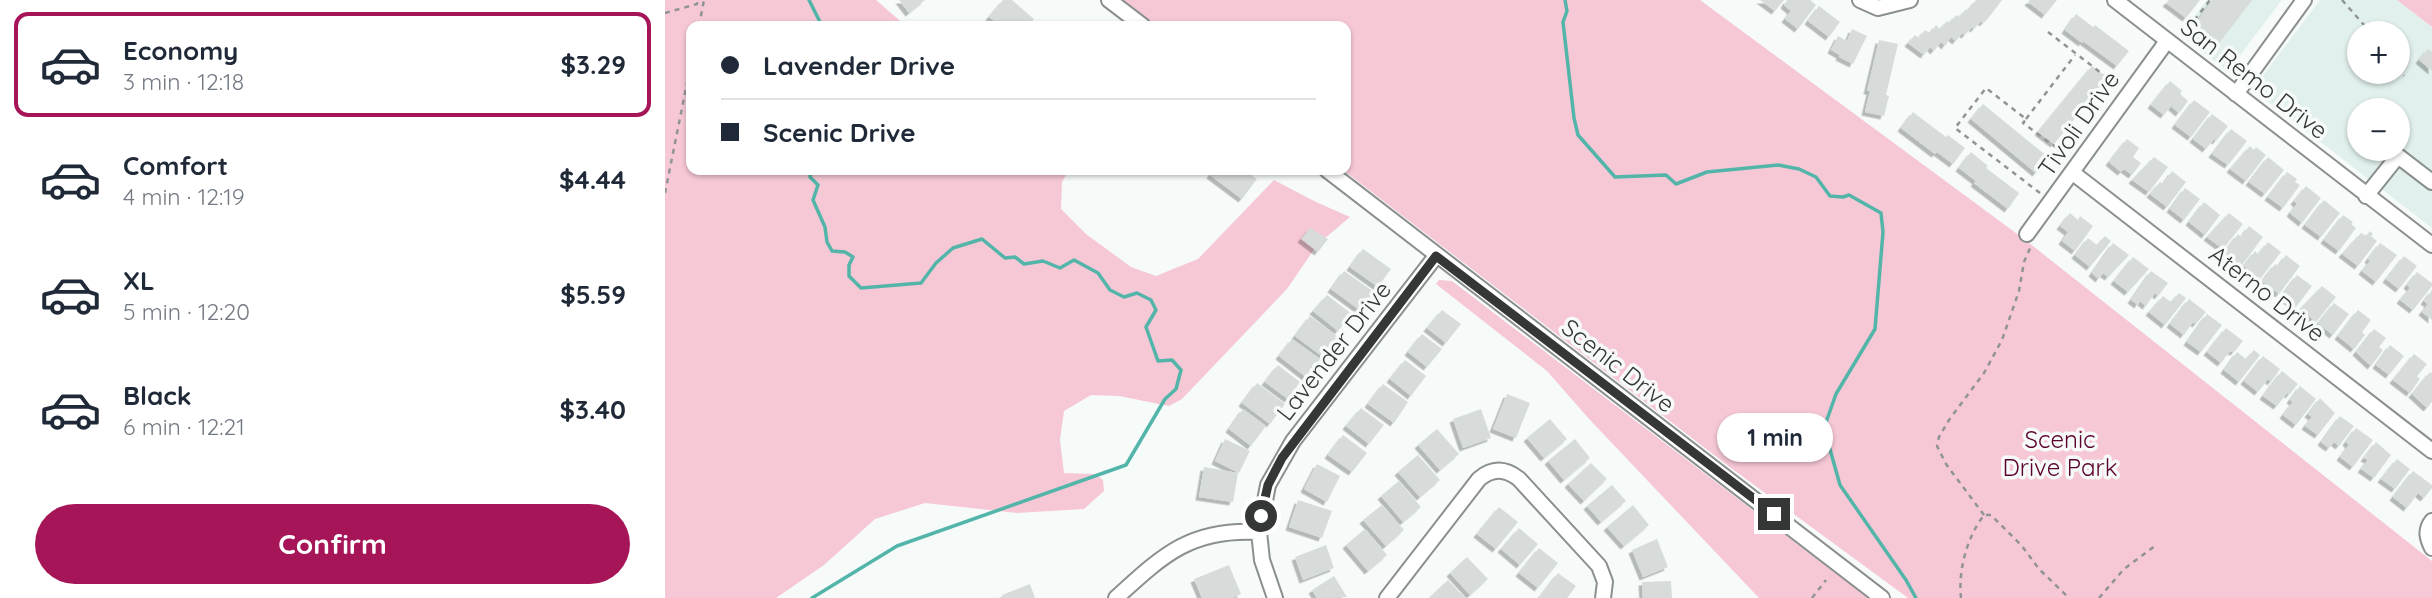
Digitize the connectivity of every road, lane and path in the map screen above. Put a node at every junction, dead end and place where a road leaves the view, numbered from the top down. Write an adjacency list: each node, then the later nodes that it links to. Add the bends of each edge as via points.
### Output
1 (698, 0): 10 (path)
2 (704, 0): 11 (path)
3 (1109, 0): 12 (street)
4 (1860, 0): 5 (street, via 1878,8)
5 (1910, 0)
6 (2116, 0): 15 (street, San Remo Drive)
7 (2210, 0): 15 (path)
8 (2304, 0): 19 (street)
9 (2342, 0): 13 (path)
10 (665, 13)
11 (700, 21)
12 (1136, 21)
13 (2360, 21)
14 (2048, 32): 16 (path)
15 (2174, 40): 19 (street, San Remo Drive); 21 (street, Tivoli Drive)
16 (2076, 54): 18 (path); 20 (path)
17 (686, 88): 24 (path)
18 (2123, 90)
19 (2236, 94): 26 (street, San Remo Drive)
20 (2026, 119): 21 (path, via 2023,123); 25 (path, via 1986,88 1955,128)
21 (2072, 166): 27 (street, Tivoli Drive); 30 (street, Aterno Drive)
22 (1333, 175): 29 (street, Scenic Drive)
23 (2432, 182): 26 (street, via 2398,156)
24 (665, 193)
25 (2043, 195)
26 (2366, 196): 28 (street, San Remo Drive)
27 (2027, 234): 31 (path, via 2032,243 2002,340 1937,446)
28 (2432, 245)
29 (1436, 256): 33 (street, Lavender Drive, via 1282,458 1268,485); 42 (street, Scenic Drive)
30 (2432, 451)
31 (1984, 515): 43 (path, via 1972,529 1960,582); 44 (path, via 1991,515 2004,527)
32 (2432, 521): 35 (street, via 2427,539)
33 (1258, 532): 37 (street, via 1221,532 1175,548); 38 (street, Lavender Drive)
34 (2155, 546): 45 (path, via 2124,569)
35 (2432, 548)
36 (1826, 580): 41 (path)
37 (1116, 598)
38 (1275, 598)
39 (1387, 598): 40 (street, via 1479,479 1496,470 1519,479 1599,566 1605,582)
40 (1603, 598)
41 (1812, 598)
42 (1882, 598)
43 (1961, 598)
44 (2069, 598)
45 (2100, 598)

